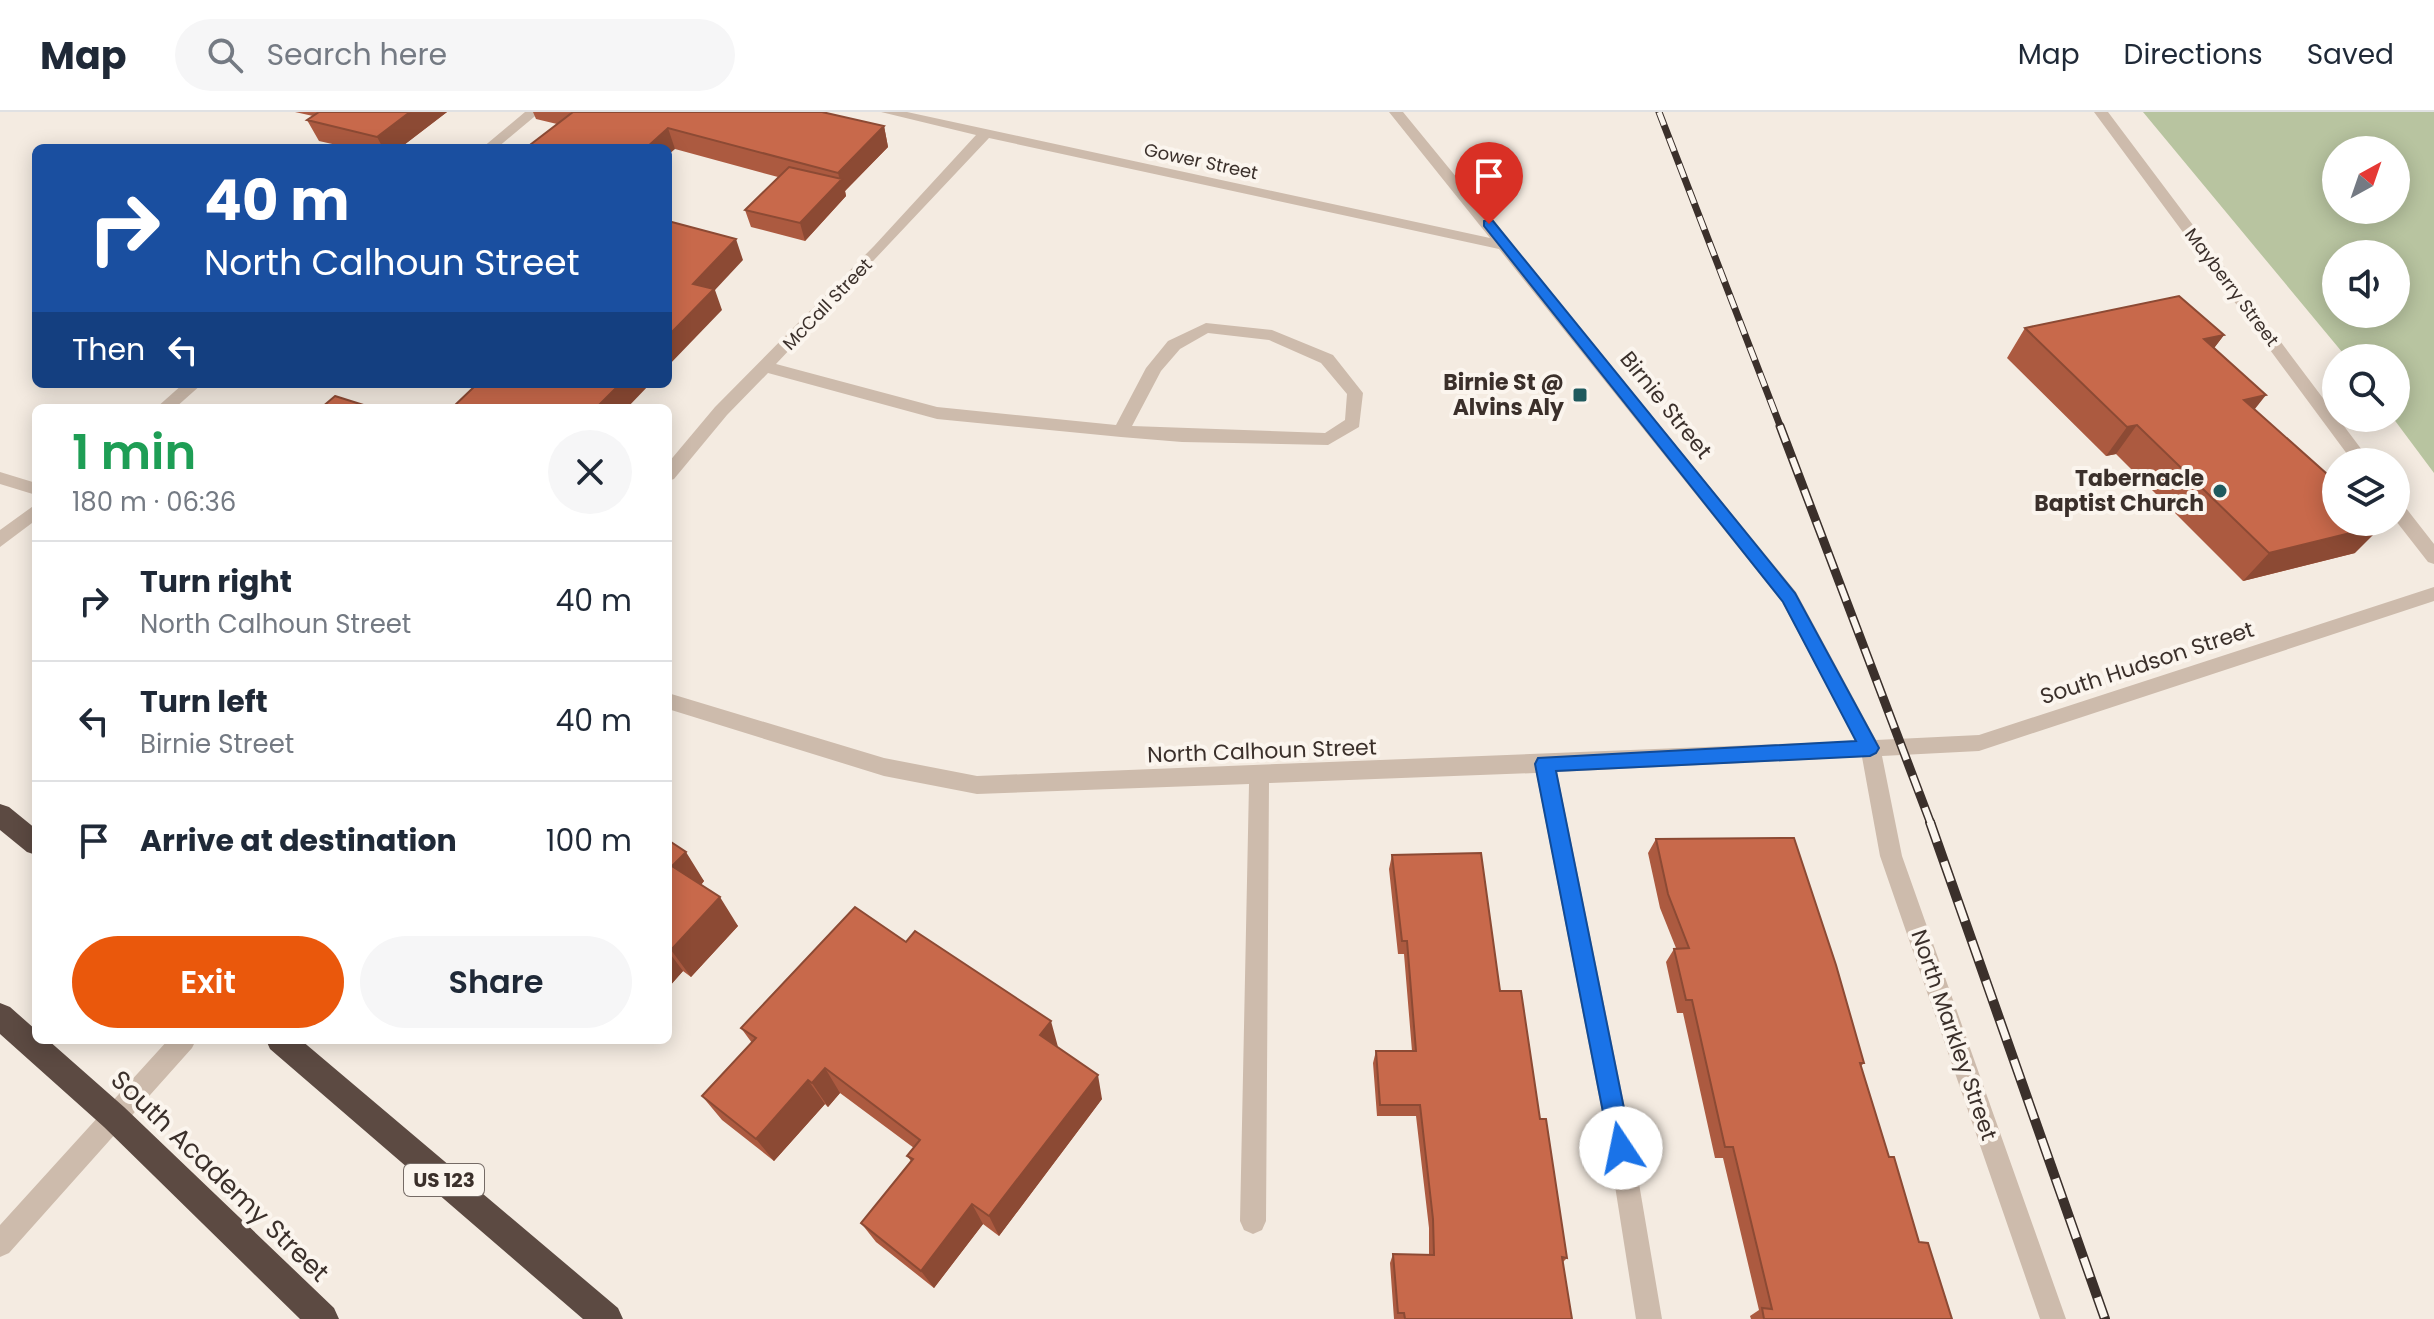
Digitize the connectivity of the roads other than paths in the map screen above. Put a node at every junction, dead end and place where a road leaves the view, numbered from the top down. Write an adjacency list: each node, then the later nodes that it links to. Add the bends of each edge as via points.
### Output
1 (533, 112): 6 (street)
2 (888, 112): 5 (street, Gower Street)
3 (1396, 112): 7 (street, Birnie Street)
4 (2101, 112): 12 (street, Mayberry Street)
5 (986, 133): 7 (street, Gower Street); 8 (street, McCall Street)
6 (494, 144)
7 (1507, 246): 22 (street, Birnie Street, via 1789,597)
8 (766, 367): 11 (street, via 937,413); 13 (street, McCall Street)
9 (189, 388): 10 (street)
10 (169, 404)
11 (1121, 431): 11 (street, via 1328,439 1353,423 1355,393 1327,359 1272,335 1206,328 1174,345 1154,368)
12 (2352, 448)
13 (672, 470)
14 (0, 478): 15 (street)
15 (32, 488)
16 (32, 513): 18 (street)
17 (2410, 526): 19 (street)
18 (0, 540)
19 (2434, 557)
20 (2434, 594): 22 (street, South Hudson Street, via 1979,743)
21 (672, 702): 24 (street, North Calhoun Street, via 884,767 977,785)
22 (1870, 748): 23 (street, North Calhoun Street); 36 (street, North Markley Street, via 1891,856)
23 (1545, 764): 24 (street, North Calhoun Street); 35 (street)
24 (1259, 775): 31 (street)
25 (0, 815): 26 (highway)
26 (32, 841)
27 (0, 1016): 30 (highway, South Academy Street)
28 (180, 1044): 30 (street)
29 (285, 1044): 34 (highway, US 123)
30 (114, 1117): 32 (street); 33 (highway, South Academy Street)
31 (1253, 1221)
32 (0, 1244)
33 (323, 1319)
34 (607, 1319)
35 (1649, 1319)
36 (2053, 1319)

